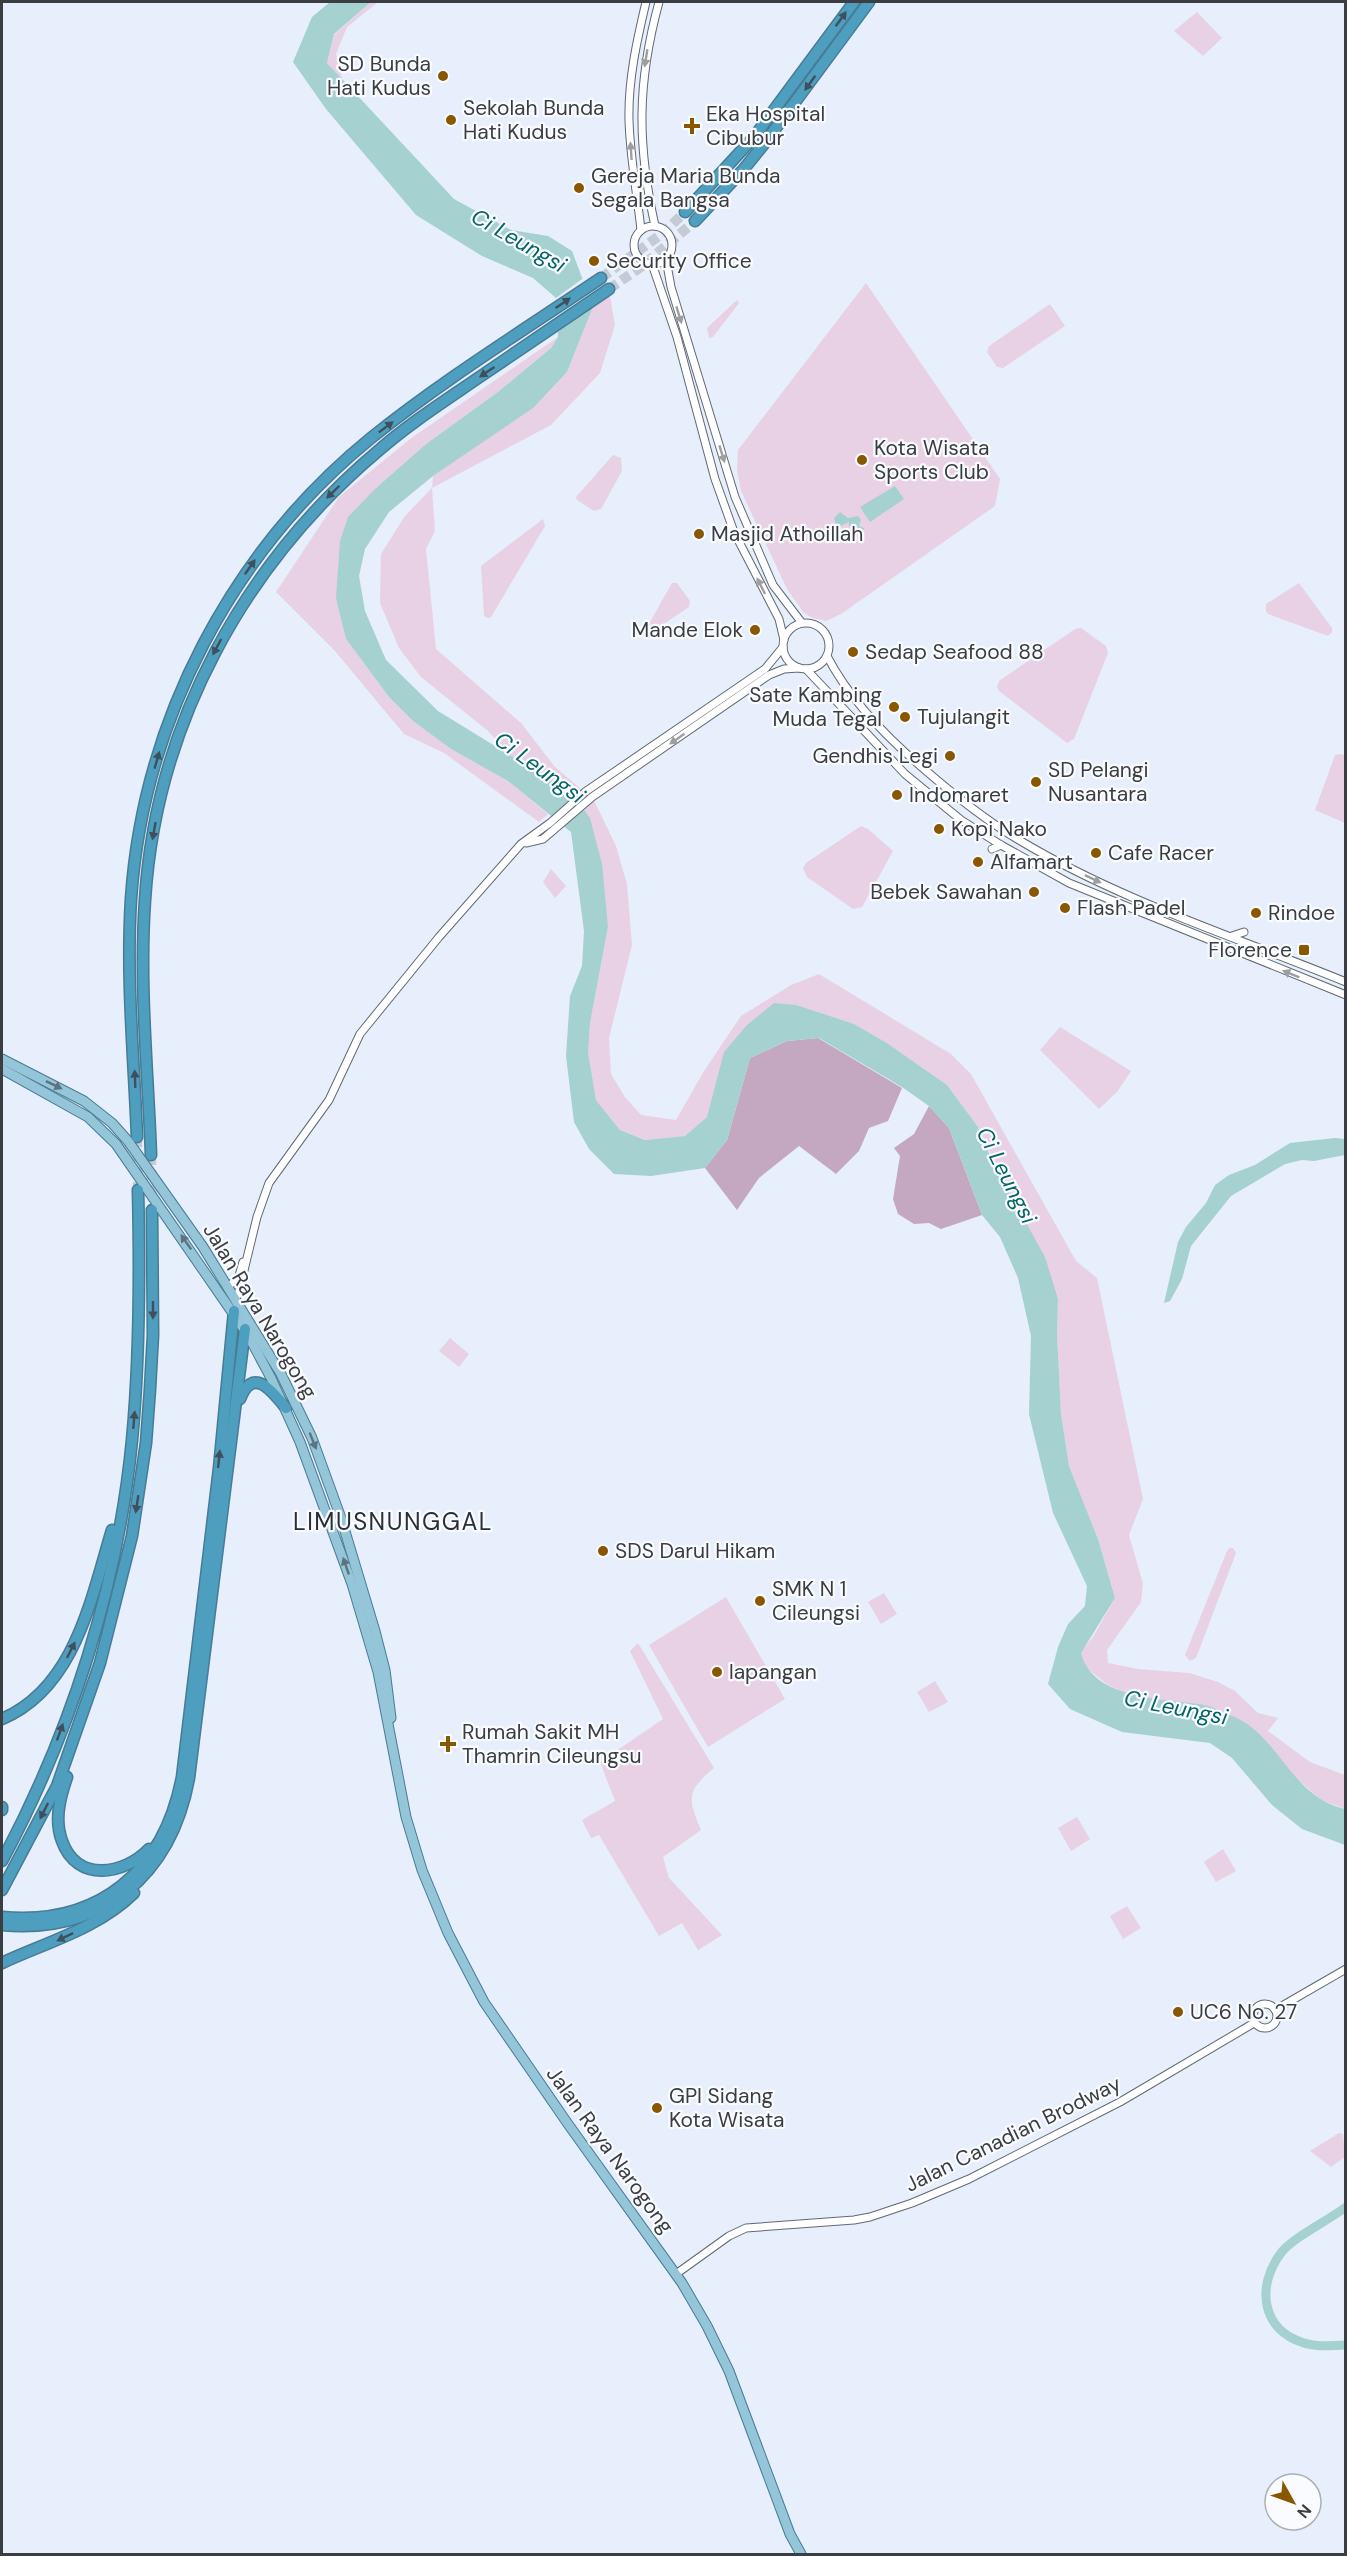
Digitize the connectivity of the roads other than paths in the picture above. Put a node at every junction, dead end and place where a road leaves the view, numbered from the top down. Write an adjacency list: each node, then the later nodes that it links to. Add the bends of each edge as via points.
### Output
1 (646, 2): 10 (street, one-way to 1, via 629,117 633,61)
2 (659, 2): 9 (street, one-way to 9, via 649,38 641,102 642,152)
3 (854, 2): 7 (highway, one-way to 3, via 754,136)
4 (869, 2): 6 (highway)
5 (874, 2): 6 (highway)
6 (831, 55): 8 (highway, one-way to 8, via 743,170)
7 (686, 212)
8 (695, 221)
9 (655, 226): 10 (street); 11 (street, via 665,230 671,239)
10 (641, 230): 12 (street, via 634,239 636,257)
11 (666, 259): 12 (street); 15 (street, one-way to 15, via 715,433 750,536 773,585)
12 (652, 264): 16 (street, one-way to 12, via 779,619 734,532 715,479 677,337)
13 (601, 278): 38 (highway, one-way to 13, via 130,961 131,899 138,847 162,743 204,642 255,560 321,484 370,439)
14 (609, 290): 39 (highway, one-way to 39, via 379,449 298,528 266,568 216,648 175,747 151,849 144,961)
15 (802, 623): 16 (street, via 790,629); 17 (street, via 822,629 829,643)
16 (783, 643): 18 (street, via 787,660); 23 (street, via 765,669)
17 (827, 656): 18 (street, via 818,666); 19 (street, via 849,692)
18 (802, 669): 21 (street); 23 (street, one-way to 23, via 784,669 770,675)
19 (896, 745): 20 (street); 25 (street, via 963,802)
20 (906, 745)
21 (890, 759): 22 (street); 26 (street, via 934,799)
22 (889, 768)
23 (580, 802): 42 (street, via 553,826 521,844 360,1034 329,1100 269,1183)
24 (1014, 830): 25 (street)
25 (1017, 839): 28 (street)
26 (1001, 845): 27 (street); 29 (street)
27 (992, 849)
28 (1075, 871): 29 (street); 31 (street, one-way to 31)
29 (1069, 883): 32 (street)
30 (1244, 933): 31 (street)
31 (1232, 936): 34 (street)
32 (1212, 942): 33 (street); 35 (street, one-way to 32)
33 (1217, 951)
34 (1346, 981)
35 (1346, 996)
36 (2, 1059): 43 (main road, Jalan Raya Narogong, one-way to 43, via 67,1091 112,1123)
37 (2, 1069): 46 (main road, Jalan Raya Narogong, one-way to 37, via 117,1144 88,1117)
38 (137, 1137)
39 (151, 1155)
40 (138, 1191): 51 (highway, one-way to 40, via 139,1335)
41 (152, 1210): 52 (highway, one-way to 52, via 153,1335 146,1443 132,1536)
42 (250, 1246): 44 (street, via 238,1279); 45 (street)
43 (203, 1247): 44 (main road); 46 (main road, Jalan Raya Narogong)
44 (231, 1284): 45 (main road)
45 (238, 1295): 48 (main road)
46 (237, 1308): 47 (main road, Jalan Raya Narogong); 55 (highway, one-way to 46, via 182,1777)
47 (248, 1327): 48 (main road, Jalan Raya Narogong); 49 (main road, Jalan Raya Narogong); 50 (highway)
48 (281, 1374): 54 (main road, Jalan Raya Narogong, one-way to 54, via 312,1438 361,1580 385,1670)
49 (286, 1408): 50 (highway, via 269,1387 256,1383 243,1390); 54 (main road, Jalan Raya Narogong, one-way to 49, via 368,1634 330,1520)
50 (235, 1412): 57 (highway, via 189,1778 179,1820)
51 (126, 1488): 53 (highway, one-way to 51, via 36,1699 59,1674 80,1632); 56 (highway, one-way to 51, via 44,1779 86,1660)
52 (100, 1663): 55 (highway, via 59,1807 61,1840 67,1852 84,1867 109,1872 142,1857); 58 (highway, one-way to 58, via 57,1786)
53 (2, 1719)
54 (395, 1766): 66 (main road, Jalan Raya Narogong, via 422,1870 473,1983)
55 (172, 1817): 59 (highway, via 163,1837 135,1874)
56 (2, 1861)
57 (156, 1861): 59 (highway, via 119,1898); 62 (highway, one-way to 62, via 141,1886 123,1904 88,1925)
58 (2, 1890)
59 (78, 1915): 60 (highway, via 29,1920); 61 (highway, via 29,1928)
60 (2, 1917)
61 (2, 1925)
62 (4, 1962)
63 (1346, 1969): 64 (street)
64 (1275, 2010): 65 (street, via 1269,2005 1258,2006 1252,2015); 65 (street, via 1277,2017 1271,2027 1263,2029)
65 (1254, 2023): 66 (street, Jalan Canadian Brodway, via 1120,2102 969,2179 870,2217 746,2228)
66 (676, 2274): 67 (main road, Jalan Raya Narogong, via 729,2371)
67 (801, 2554)

